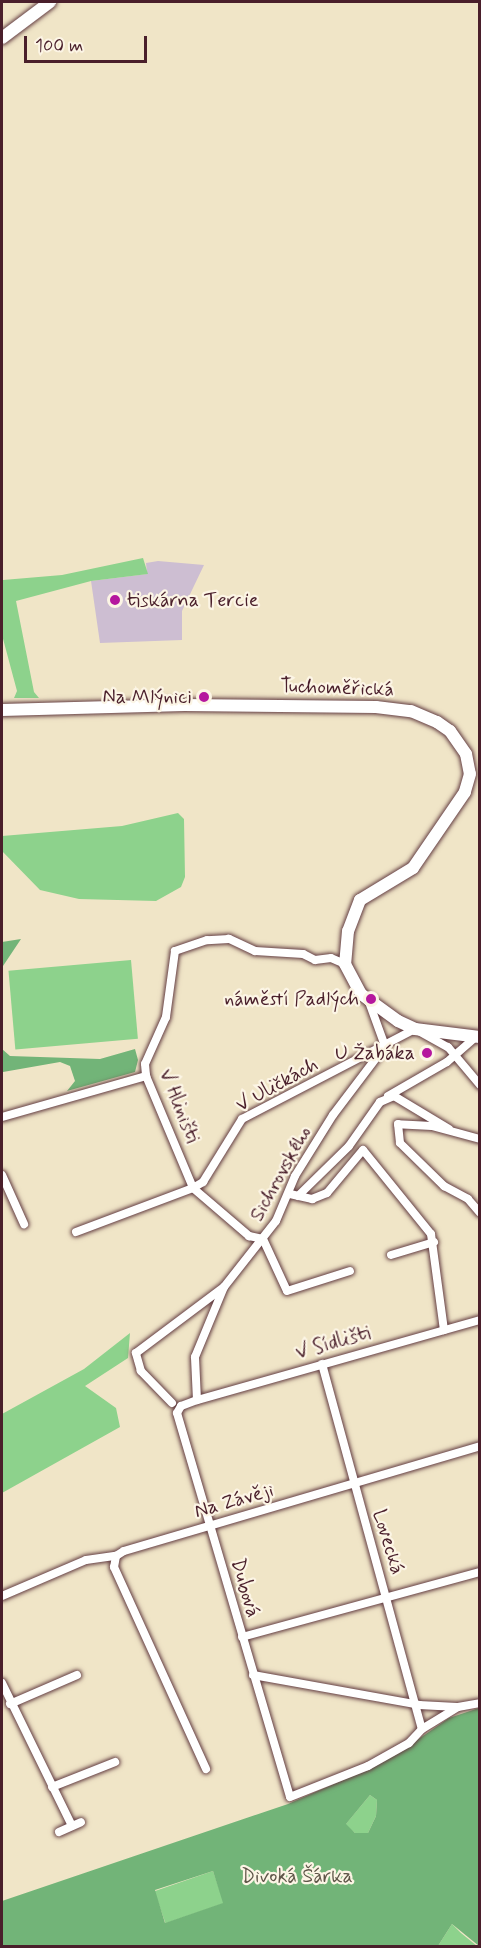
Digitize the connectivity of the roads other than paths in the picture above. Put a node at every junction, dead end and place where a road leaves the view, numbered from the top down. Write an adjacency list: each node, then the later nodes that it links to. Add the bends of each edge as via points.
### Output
1 (50, 2): 2 (street)
2 (2, 38)
3 (2, 710): 4 (street, Tuchoměřická, via 184,705 376,707 411,711 450,731 469,764 465,792 413,868 360,900 348,931)
4 (345, 964): 5 (street, via 352,982); 10 (street, V Hliništi, via 331,958 315,960 303,954 255,951 229,939 207,940 175,951 171,1000 145,1064)
5 (369, 1002): 6 (street); 8 (street)
6 (415, 1029): 7 (street); 8 (street); 9 (street, via 448,1047)
7 (478, 1037): 9 (street)
8 (385, 1046): 17 (street, V Uličkách, via 242,1119 203,1182); 19 (street, Sichrovského, via 333,1115 295,1176)
9 (453, 1054): 11 (street); 12 (street)
10 (146, 1076): 13 (street); 17 (street, V Hliništi)
11 (480, 1085)
12 (380, 1101): 14 (street, via 394,1096); 19 (street, via 349,1146)
13 (2, 1117)
14 (452, 1131): 15 (street); 20 (street, via 398,1124 400,1143 444,1186 468,1198)
15 (480, 1139)
16 (2, 1175): 18 (street)
17 (193, 1188): 22 (street, V Uličkách); 23 (street, V Hliništi, via 249,1236)
18 (5, 1193): 21 (street)
19 (294, 1195): 23 (street, Sichrovského); 24 (street, via 312,1199 327,1193 363,1150)
20 (480, 1213)
21 (24, 1224)
22 (76, 1232)
23 (263, 1239): 26 (street, via 290,1292); 27 (street, Sichrovského)
24 (434, 1242): 25 (street); 29 (street)
25 (392, 1255)
26 (350, 1271)
27 (224, 1287): 31 (street, Sichrovského, via 195,1357); 32 (street, Sichrovského, via 136,1353 141,1371)
28 (480, 1320): 29 (street, V Sídlišti)
29 (444, 1330): 30 (street, V Sídlišti)
30 (322, 1364): 31 (street, V Sídlišti); 34 (street, Lovecká)
31 (197, 1400): 35 (street, Dubová, via 181,1406 177,1413)
32 (172, 1403)
33 (480, 1446): 34 (street, Na Závěji)
34 (354, 1484): 35 (street, Na Závěji); 39 (street, Lovecká)
35 (209, 1526): 36 (street, Na Závěji); 40 (street, Dubová)
36 (116, 1556): 38 (street, Na Závěji, via 86,1560); 50 (street, via 114,1567)
37 (480, 1572): 39 (street)
38 (2, 1596)
39 (388, 1598): 40 (street); 46 (street, Lovecká)
40 (242, 1637): 42 (street, Dubová)
41 (77, 1675): 45 (street)
42 (253, 1675): 46 (street); 48 (street, Dubová, via 290,1797 368,1766 409,1743)
43 (2, 1683): 45 (street)
44 (480, 1702): 47 (street)
45 (10, 1704): 51 (street)
46 (419, 1705): 47 (street); 48 (street, Lovecká)
47 (458, 1707): 48 (street)
48 (422, 1729)
49 (115, 1762): 51 (street)
50 (206, 1768)
51 (52, 1787): 53 (street)
52 (81, 1822): 53 (street)
53 (72, 1826): 54 (street)
54 (59, 1832)

